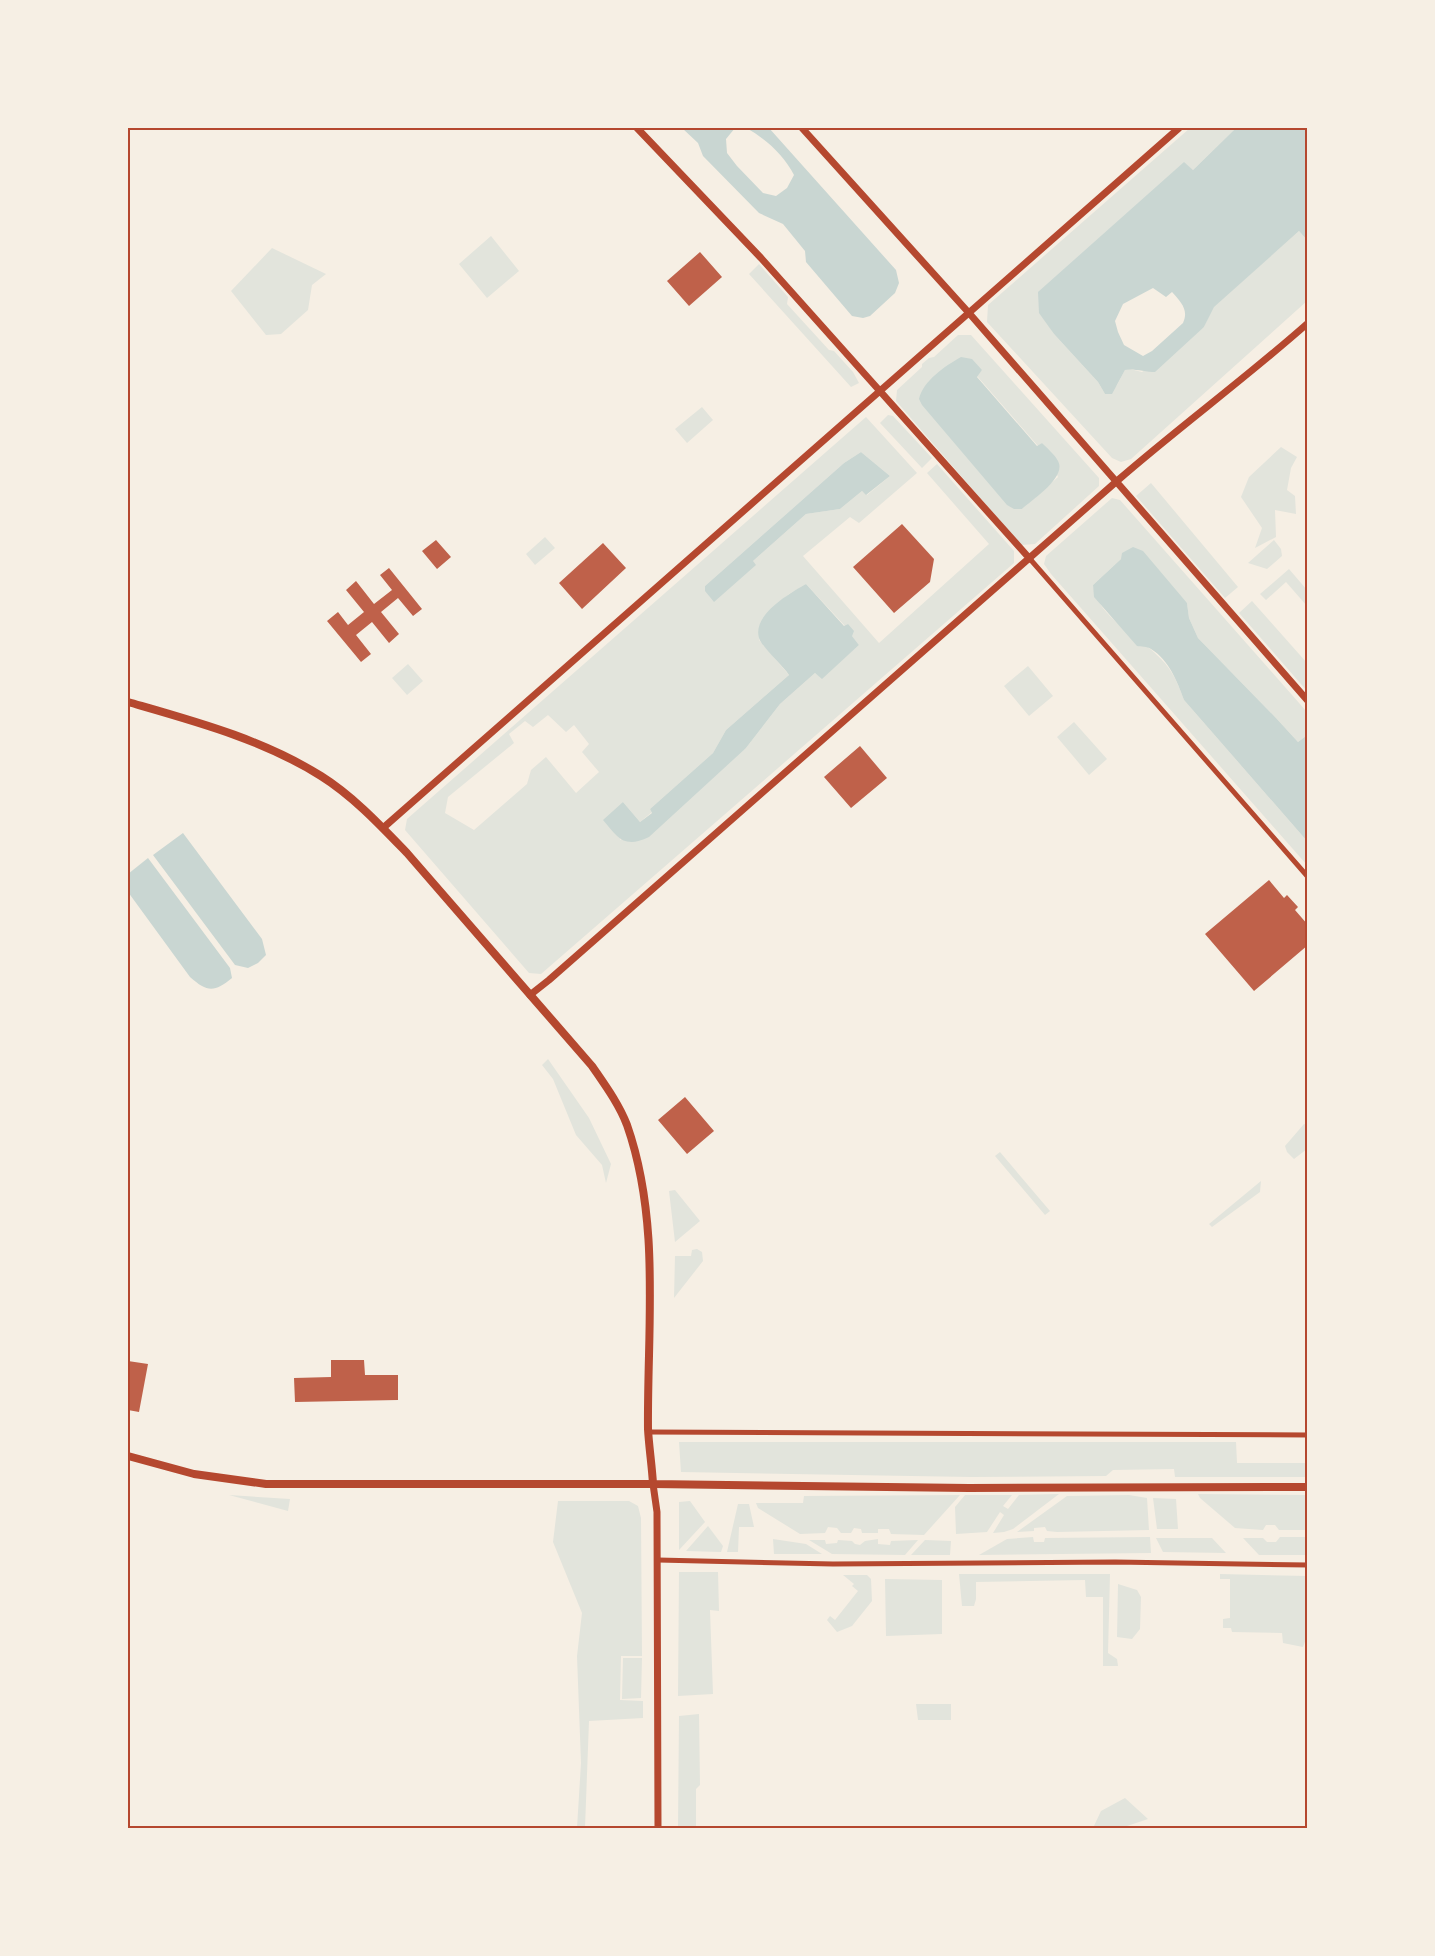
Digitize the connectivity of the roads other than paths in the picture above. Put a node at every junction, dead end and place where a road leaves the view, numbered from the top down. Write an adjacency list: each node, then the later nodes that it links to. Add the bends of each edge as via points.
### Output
1 (637, 128): 6 (street, via 761,258)
2 (802, 128): 4 (street)
3 (1179, 128): 4 (street)
4 (969, 313): 6 (street); 7 (street)
5 (1308, 323): 7 (street)
6 (879, 392): 8 (street); 11 (street)
7 (1117, 482): 8 (street); 9 (street)
8 (1030, 560): 12 (street); 13 (street)
9 (1308, 701)
10 (128, 702): 11 (main road, via 239,736 283,755 334,784)
11 (383, 828): 13 (main road)
12 (1308, 877)
13 (530, 995): 14 (main road, via 592,1066 613,1098 627,1124 640,1170 649,1248)
14 (648, 1432): 15 (street); 17 (main road)
15 (1308, 1435)
16 (128, 1456): 17 (main road, via 194,1474 266,1484)
17 (653, 1484): 18 (main road); 19 (street)
18 (1308, 1487)
19 (658, 1560): 20 (street); 21 (street)
20 (1308, 1565)
21 (658, 1828)

